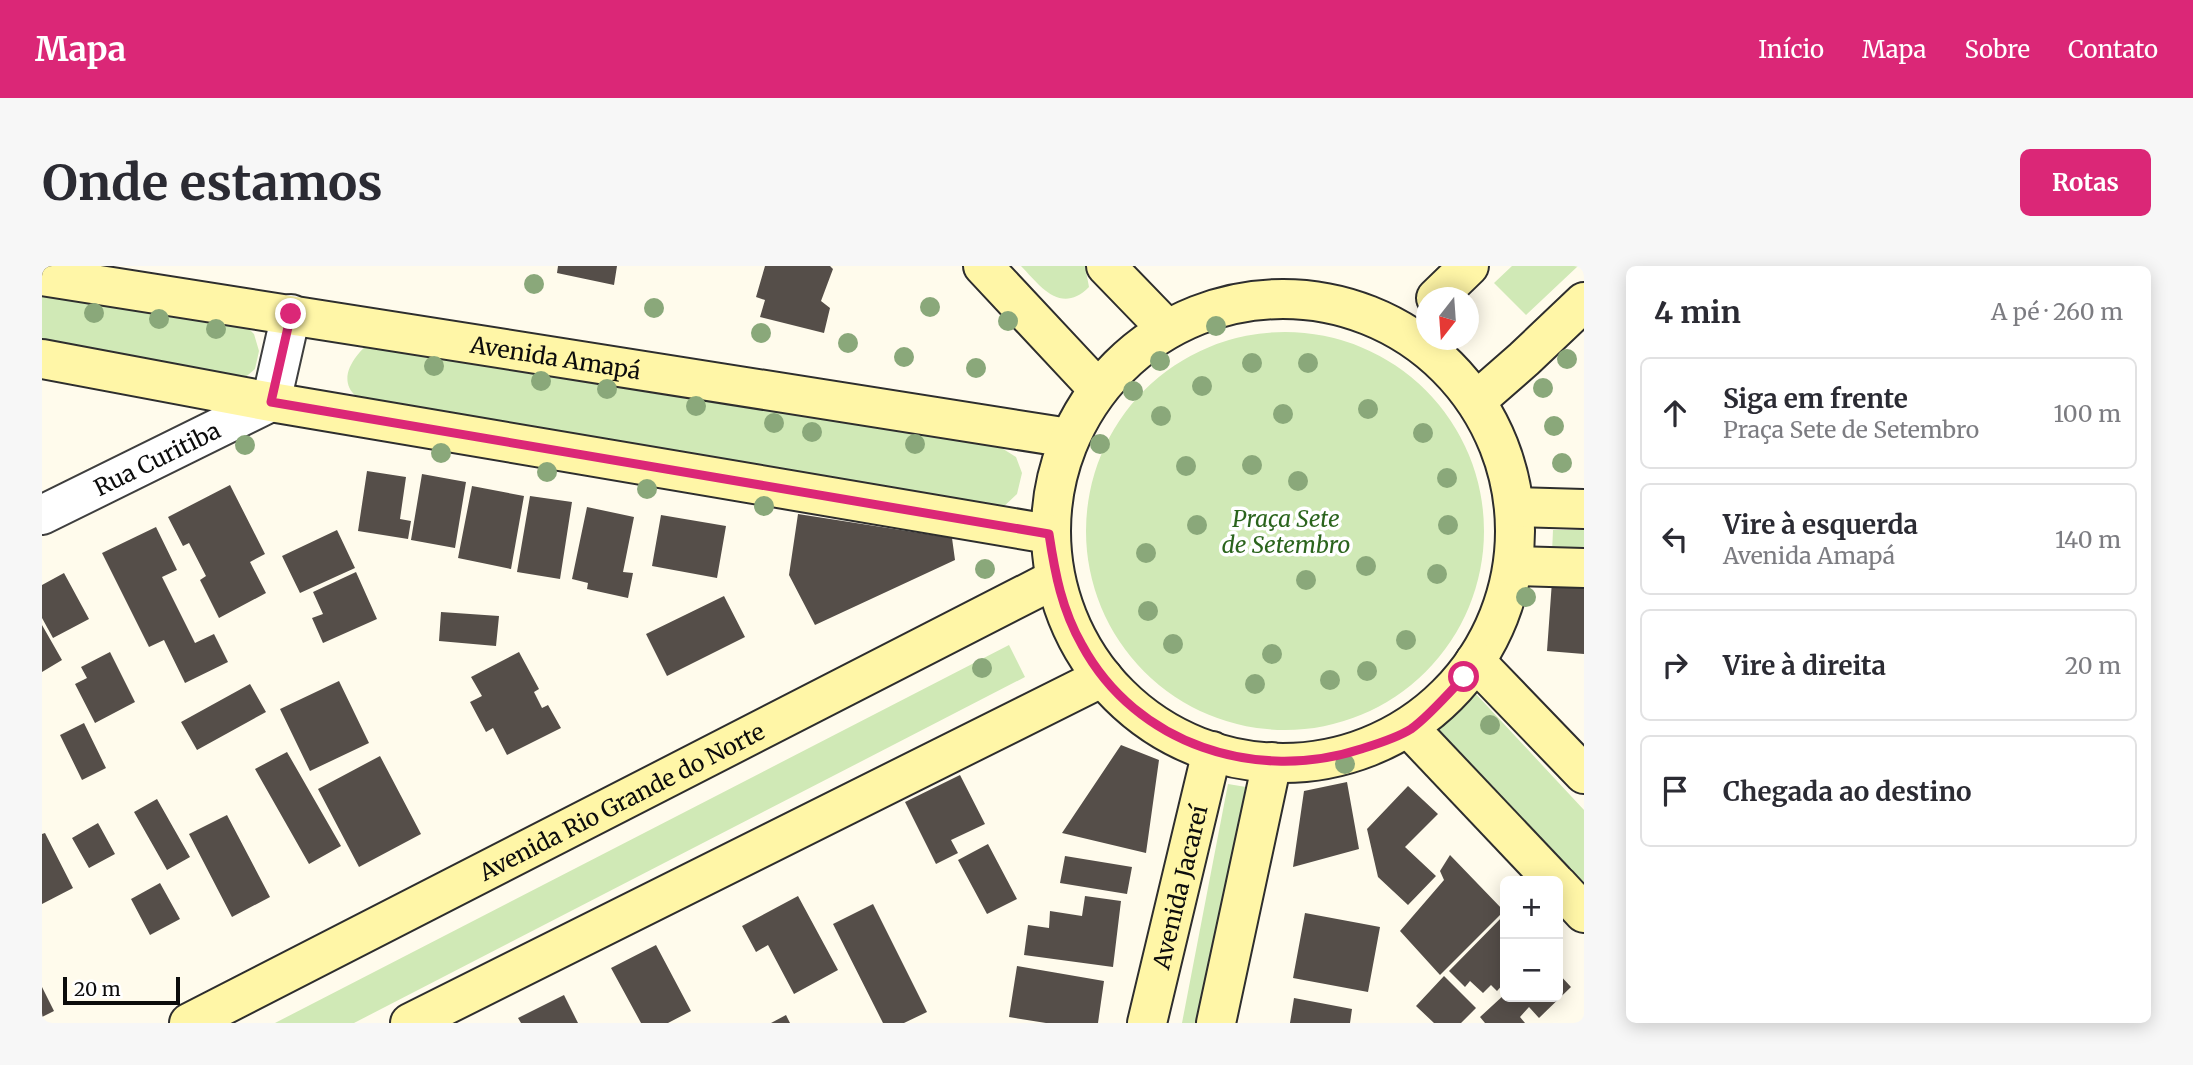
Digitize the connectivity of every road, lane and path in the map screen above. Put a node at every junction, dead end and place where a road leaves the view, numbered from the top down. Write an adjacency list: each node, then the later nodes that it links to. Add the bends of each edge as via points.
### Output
1 (983, 266): 11 (main road)
2 (1106, 266): 9 (main road)
3 (1469, 266): 5 (main road)
4 (42, 276): 7 (main road, Avenida Amapá)
5 (1447, 287)
6 (1584, 302): 12 (main road)
7 (291, 314): 13 (street); 14 (main road, Avenida Amapá)
8 (1415, 318): 9 (main road, via 1285,299 1244,302); 12 (main road, via 1422,341)
9 (1167, 329): 11 (main road, via 1134,353)
10 (42, 359): 13 (main road)
11 (1098, 389): 14 (main road)
12 (1476, 401): 15 (main road, via 1508,470)
13 (271, 402): 17 (street, Rua Curitiba); 18 (main road)
14 (1069, 438): 18 (main road, via 1057,475)
15 (1515, 507): 16 (main road); 19 (main road)
16 (1584, 509)
17 (42, 516)
18 (1049, 534): 21 (main road)
19 (1513, 566): 20 (main road); 22 (main road, via 1495,628)
20 (1584, 568)
21 (1055, 579): 23 (main road, via 1082,647); 31 (main road, Avenida Rio Grande do Norte)
22 (1475, 660): 24 (main road, via 1446,697); 27 (main road)
23 (1103, 677): 25 (main road, via 1135,709 1171,733); 32 (main road)
24 (1410, 729): 26 (main road, via 1339,756); 28 (main road)
25 (1212, 751): 26 (main road); 33 (main road, Avenida Jacareí)
26 (1272, 762): 34 (main road)
27 (1584, 774)
28 (1549, 876)
29 (1563, 891): 30 (main road)
30 (1584, 913)
31 (189, 1023)
32 (410, 1023)
33 (1147, 1023)
34 (1216, 1023)

